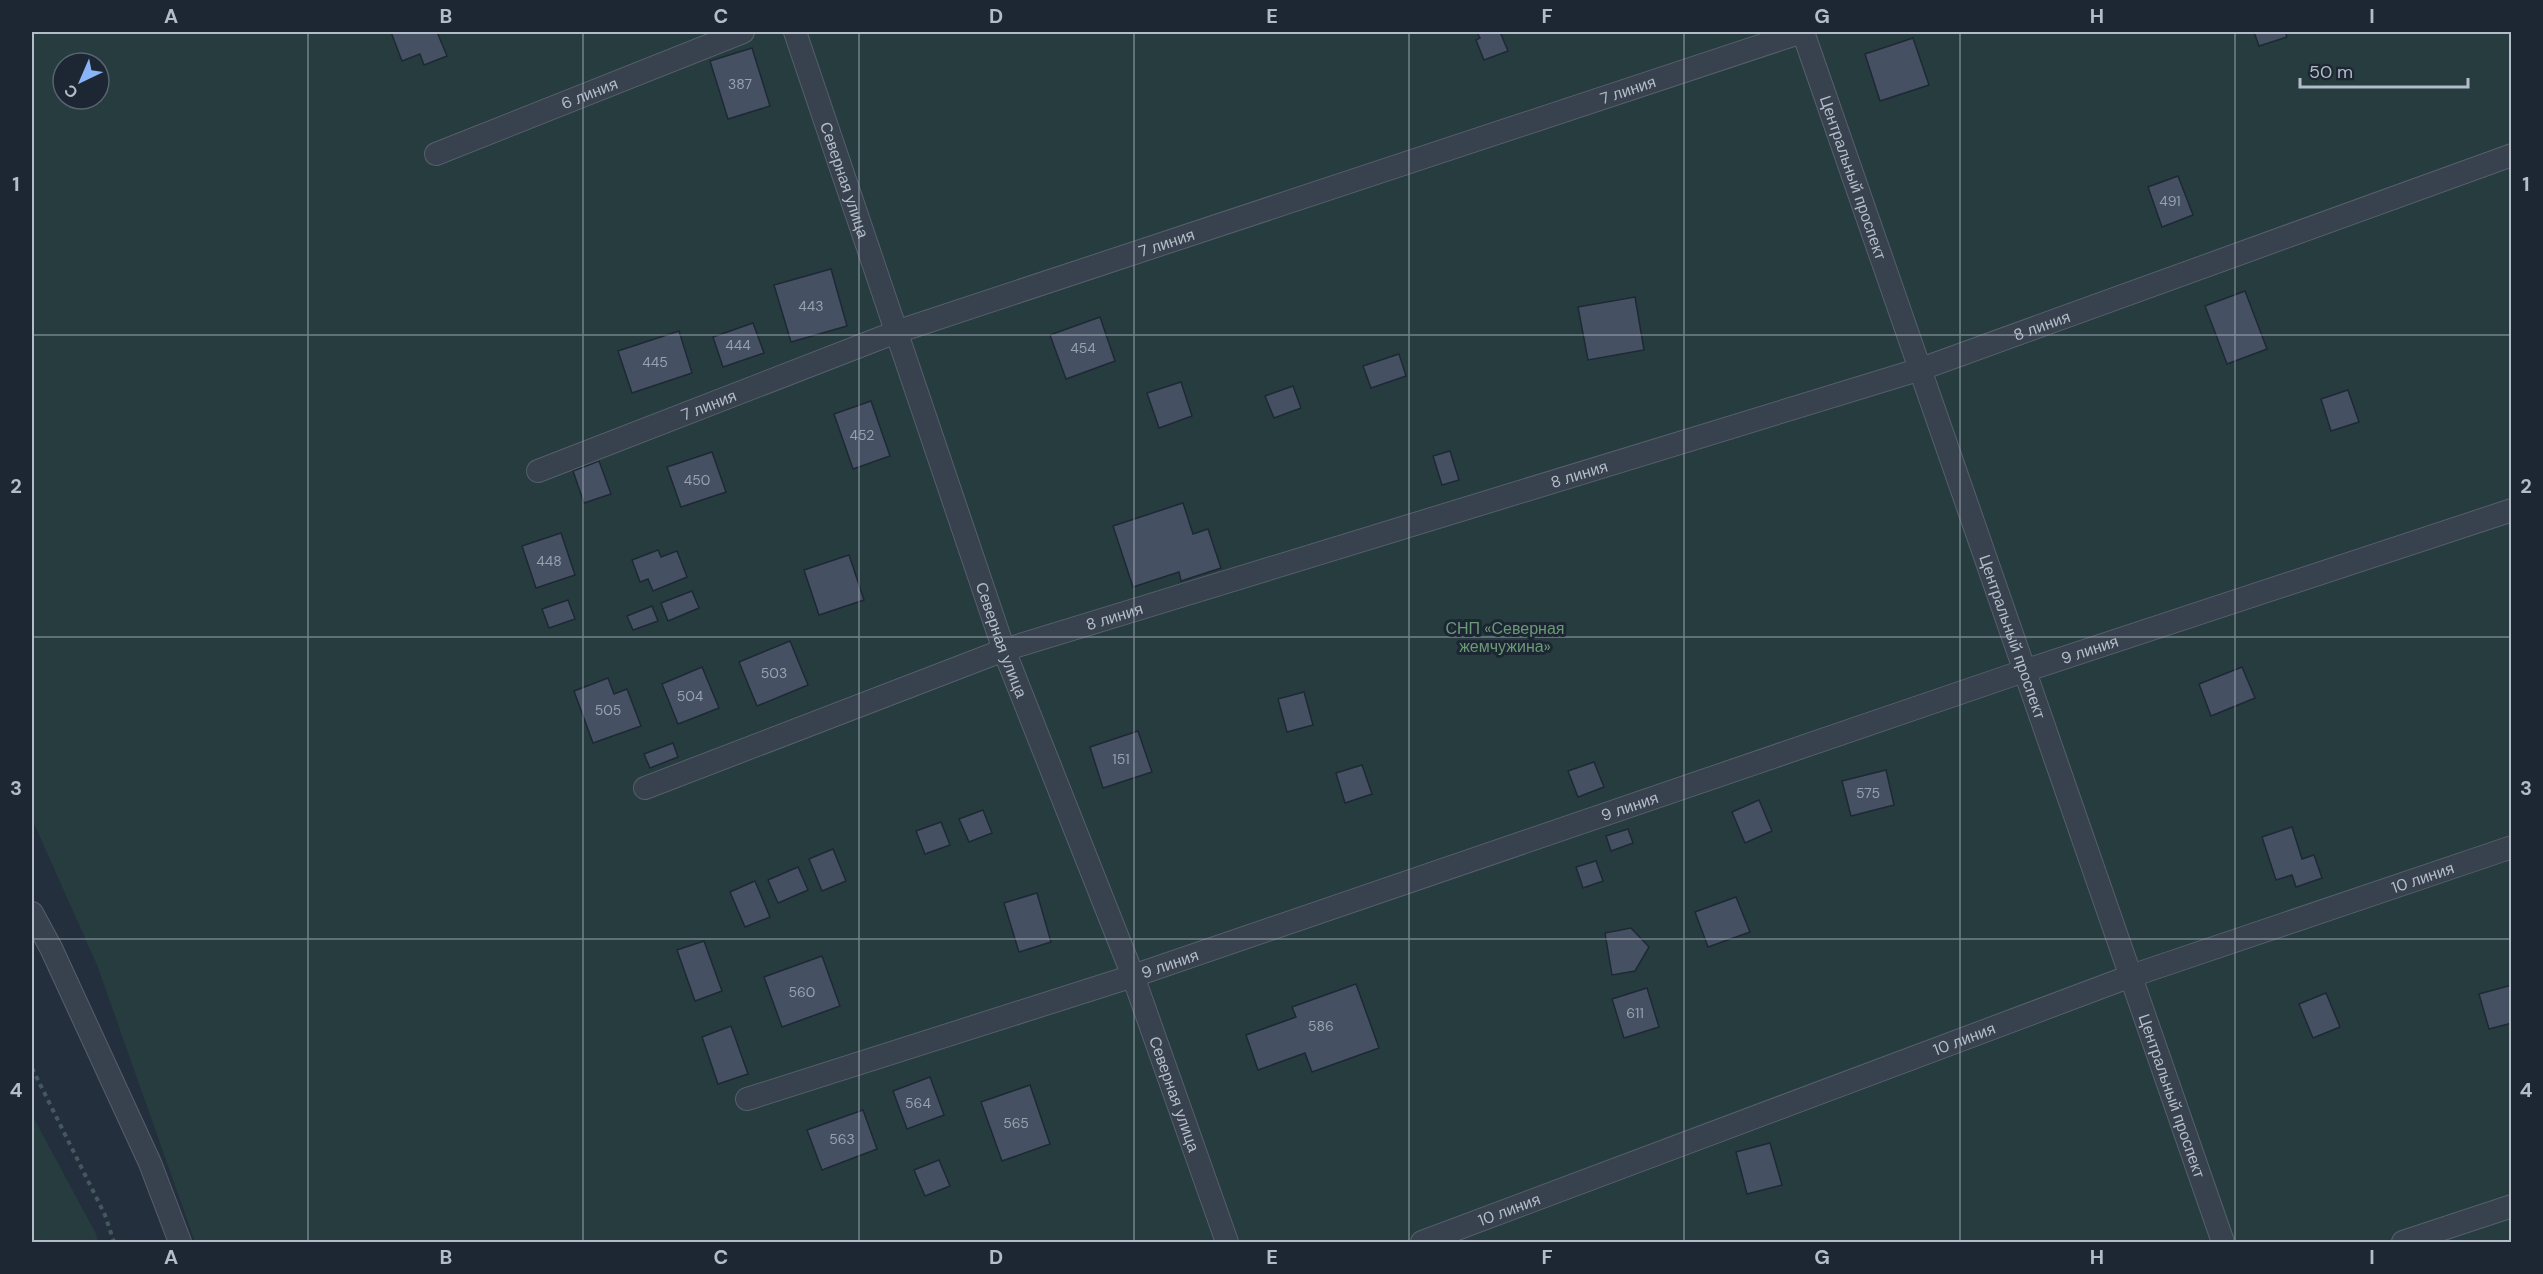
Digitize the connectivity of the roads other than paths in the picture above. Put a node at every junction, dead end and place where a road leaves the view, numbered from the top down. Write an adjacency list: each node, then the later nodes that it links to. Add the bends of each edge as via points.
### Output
1 (743, 32): 4 (street, 6 линия)
2 (795, 32): 6 (street, Северная улица)
3 (1803, 32): 6 (street, 7 линия); 7 (street, Центральный проспект)
4 (436, 154)
5 (2511, 155): 7 (street, 8 линия)
6 (896, 332): 8 (street, 7 линия); 10 (street, Северная улица)
7 (1921, 369): 10 (street, 8 линия); 11 (street, Центральный проспект)
8 (538, 471)
9 (2511, 510): 11 (street, 9 линия)
10 (1005, 650): 12 (street, 8 линия); 15 (street, Северная улица)
11 (2024, 670): 15 (street, 9 линия); 16 (street, Центральный проспект)
12 (645, 788)
13 (2511, 847): 16 (street, 10 линия)
14 (32, 913): 19 (street, via 150,1163)
15 (1133, 976): 17 (street, 9 линия); 20 (street, Северная улица)
16 (2131, 976): 21 (street, 10 линия); 22 (street, Центральный проспект)
17 (747, 1099)
18 (2511, 1206): 23 (street)
19 (180, 1242)
20 (1227, 1242)
21 (1422, 1242)
22 (2223, 1242)
23 (2403, 1242)

